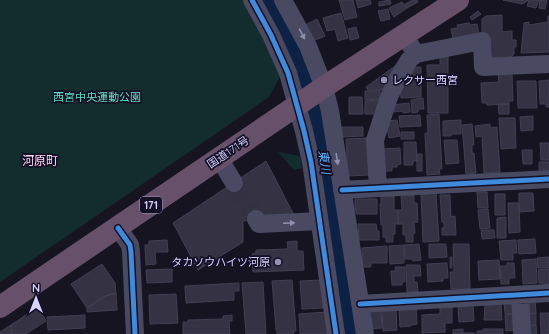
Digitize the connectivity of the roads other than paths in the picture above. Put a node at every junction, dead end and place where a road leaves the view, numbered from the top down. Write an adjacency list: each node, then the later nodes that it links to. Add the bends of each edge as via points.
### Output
1 (252, 0): 8 (street, via 271,35)
2 (283, 0): 7 (street, one-way to 7, via 308,46)
3 (458, 0): 4 (highway, 国道171号 / 171)
4 (404, 36): 5 (street); 7 (highway, 国道171号 / 171)
5 (416, 54): 6 (street, via 482,41 483,67); 12 (street, via 409,60 397,80 375,140)
6 (549, 64)
7 (322, 89): 8 (highway, 国道171号 / 171); 13 (street, one-way to 13, via 330,111)
8 (299, 104): 9 (highway, 国道171号 / 171); 14 (street, via 311,162)
9 (219, 158): 11 (street); 16 (highway, 国道171号 / 171)
10 (549, 179): 12 (street)
11 (234, 183)
12 (378, 188): 13 (street)
13 (342, 190): 19 (street)
14 (319, 221): 15 (street, one-way to 14); 22 (street)
15 (258, 222)
16 (118, 228): 20 (highway, 国道171号 / 171); 21 (street, via 130,245)
17 (549, 293): 18 (street)
18 (520, 295): 19 (street); 24 (street)
19 (360, 304): 23 (street)
20 (0, 307)
21 (135, 334)
22 (336, 334)
23 (365, 334)
24 (522, 334)

